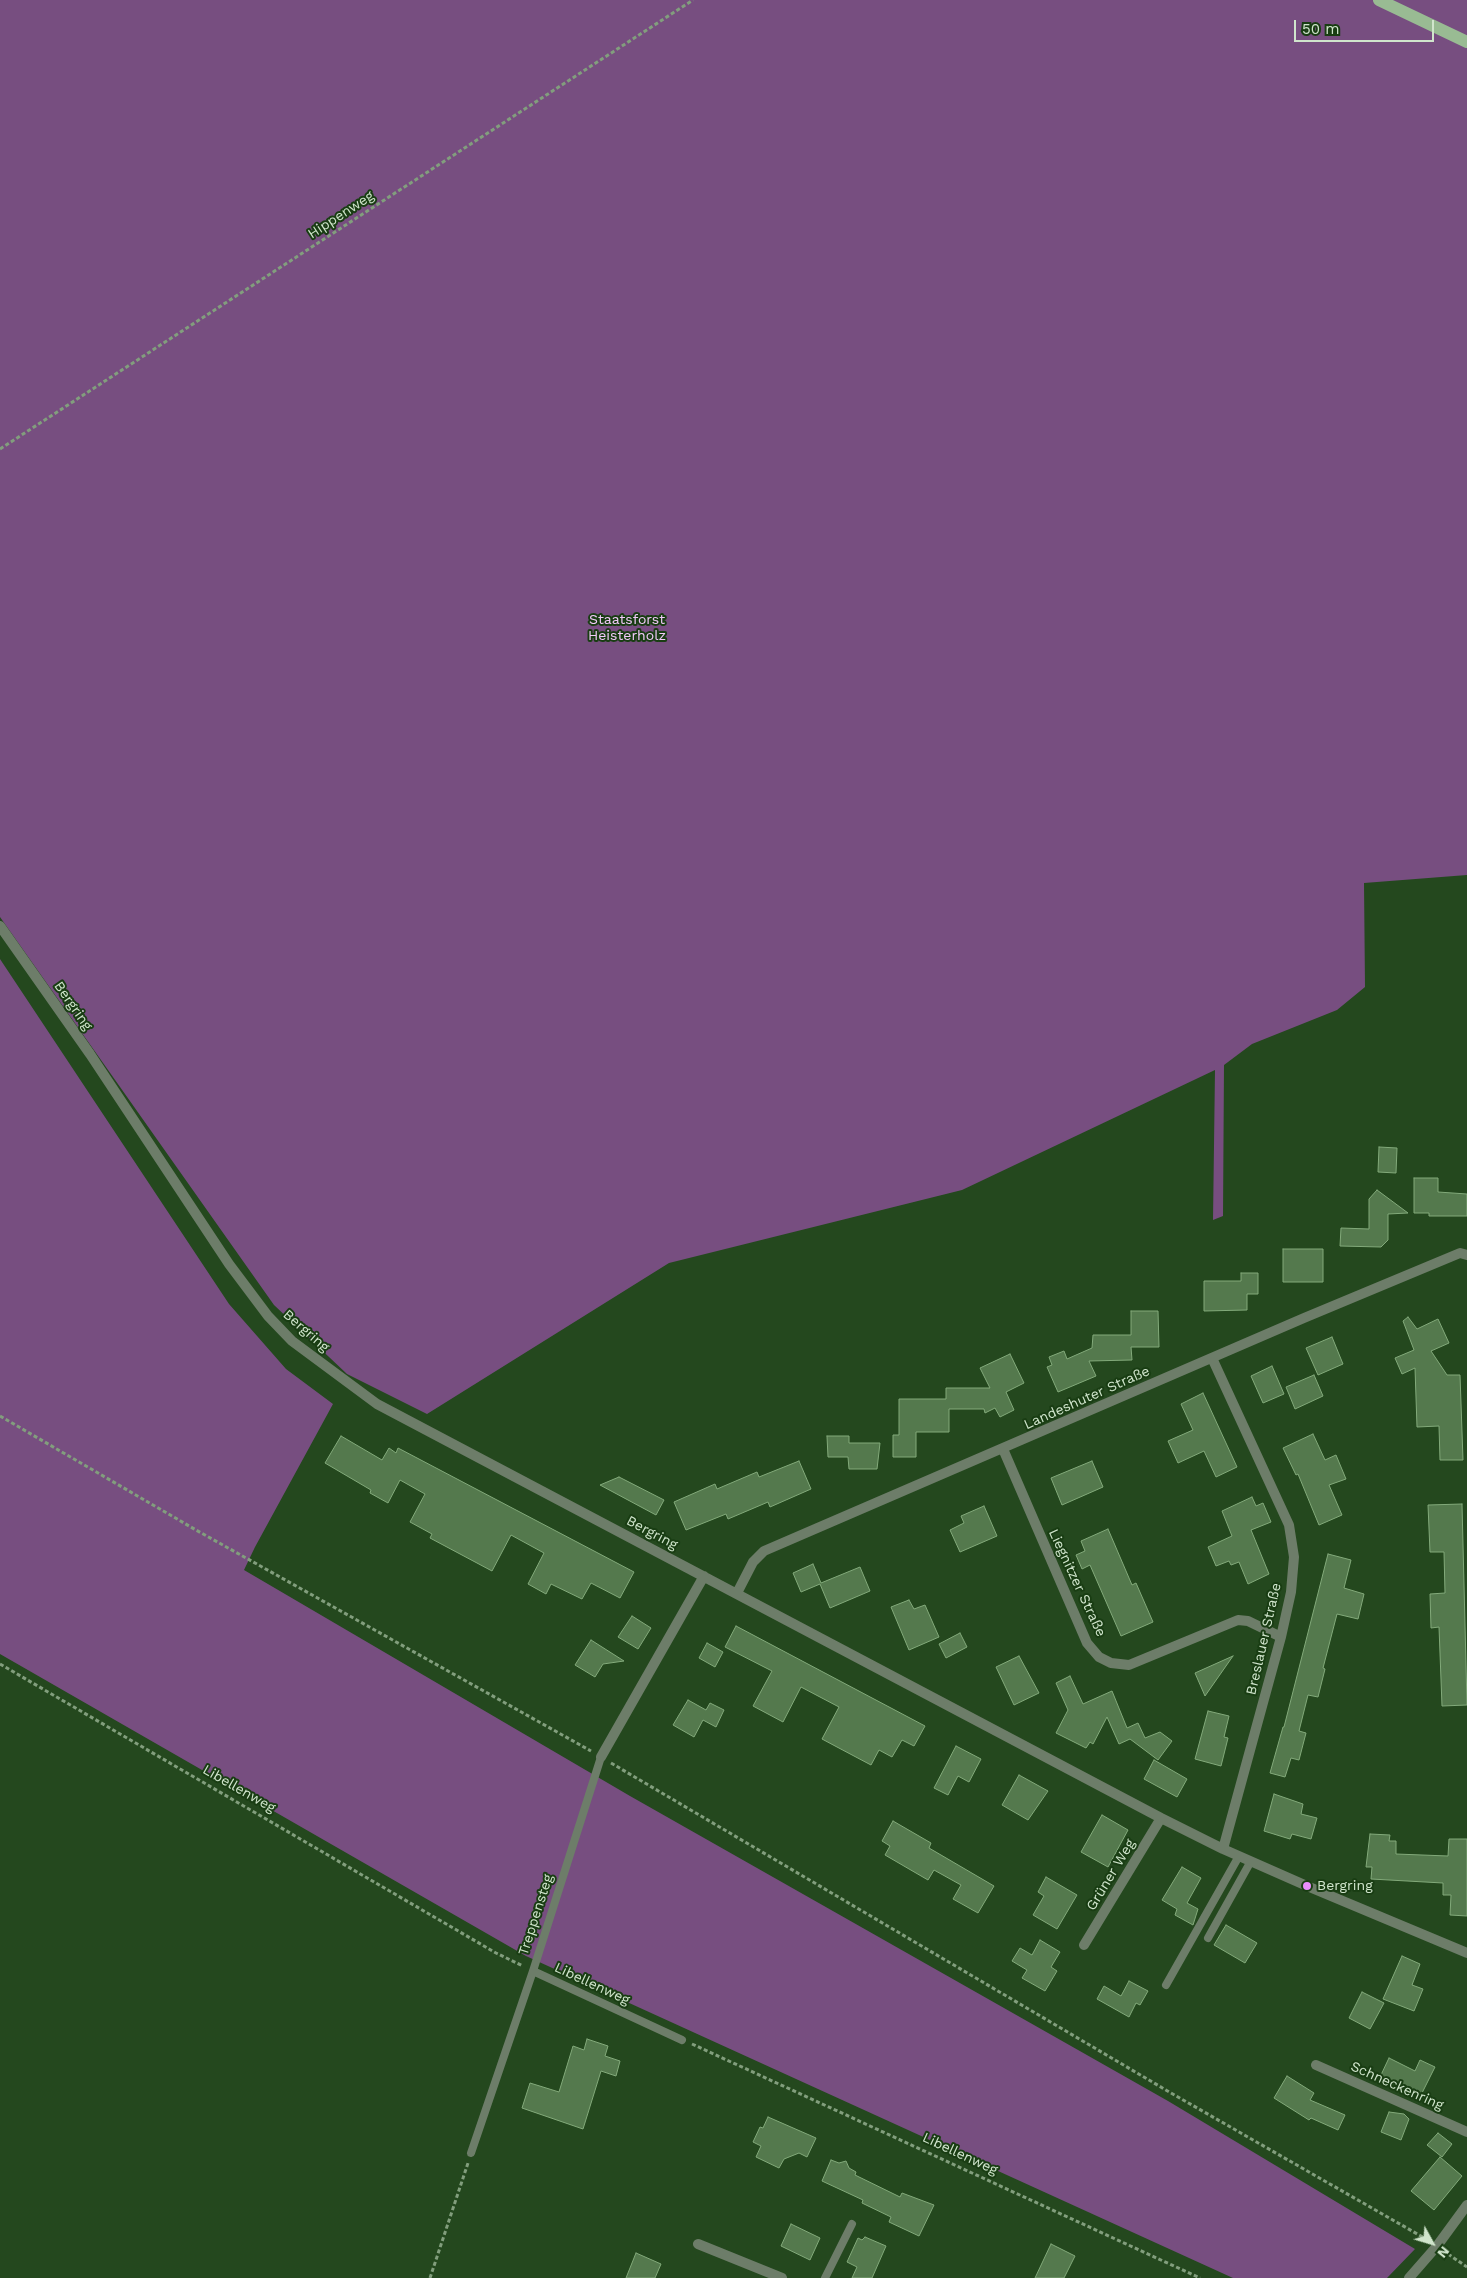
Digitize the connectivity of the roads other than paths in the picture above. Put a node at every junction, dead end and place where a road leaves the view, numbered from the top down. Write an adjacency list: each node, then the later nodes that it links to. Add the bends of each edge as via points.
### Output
1 (1379, 0): 2 (main road)
2 (1467, 42)
3 (0, 926): 7 (street, Bergring, via 90,1054 229,1264 268,1316 292,1341 377,1404)
4 (1467, 1255): 5 (street, Landeshuter Straße, via 1460,1252)
5 (1212, 1358): 6 (street, Landeshuter Straße); 9 (street, Breslauer Straße, via 1289,1525 1294,1557 1291,1592)
6 (1003, 1450): 8 (street, Landeshuter Straße, via 764,1551 753,1562); 9 (street, Liegnitzer Straße, via 1087,1642 1098,1657 1111,1663 1129,1665 1238,1620 1248,1621)
7 (704, 1576): 8 (street, Bergring); 10 (street, Treppensteg)
8 (737, 1593): 11 (street, Bergring)
9 (1281, 1637): 12 (street, Breslauer Straße)
10 (601, 1757): 18 (lane, Treppensteg)
11 (1161, 1818): 12 (street, Bergring); 16 (street, Grüner Weg)
12 (1223, 1849): 13 (street, Bergring)
13 (1238, 1856): 14 (street, Bergring); 19 (lane)
14 (1251, 1861): 15 (lane); 17 (street, Bergring)
15 (1208, 1938)
16 (1084, 1945)
17 (1467, 1953)
18 (533, 1971): 20 (lane, Libellenweg); 23 (lane, Treppensteg)
19 (1166, 1985)
20 (682, 2040)
21 (1316, 2065): 22 (street, Schneckenring)
22 (1467, 2132)
23 (471, 2153)
24 (1467, 2205): 29 (street)
25 (852, 2224): 28 (lane)
26 (698, 2244): 27 (street)
27 (782, 2278)
28 (825, 2278)
29 (1409, 2278)

